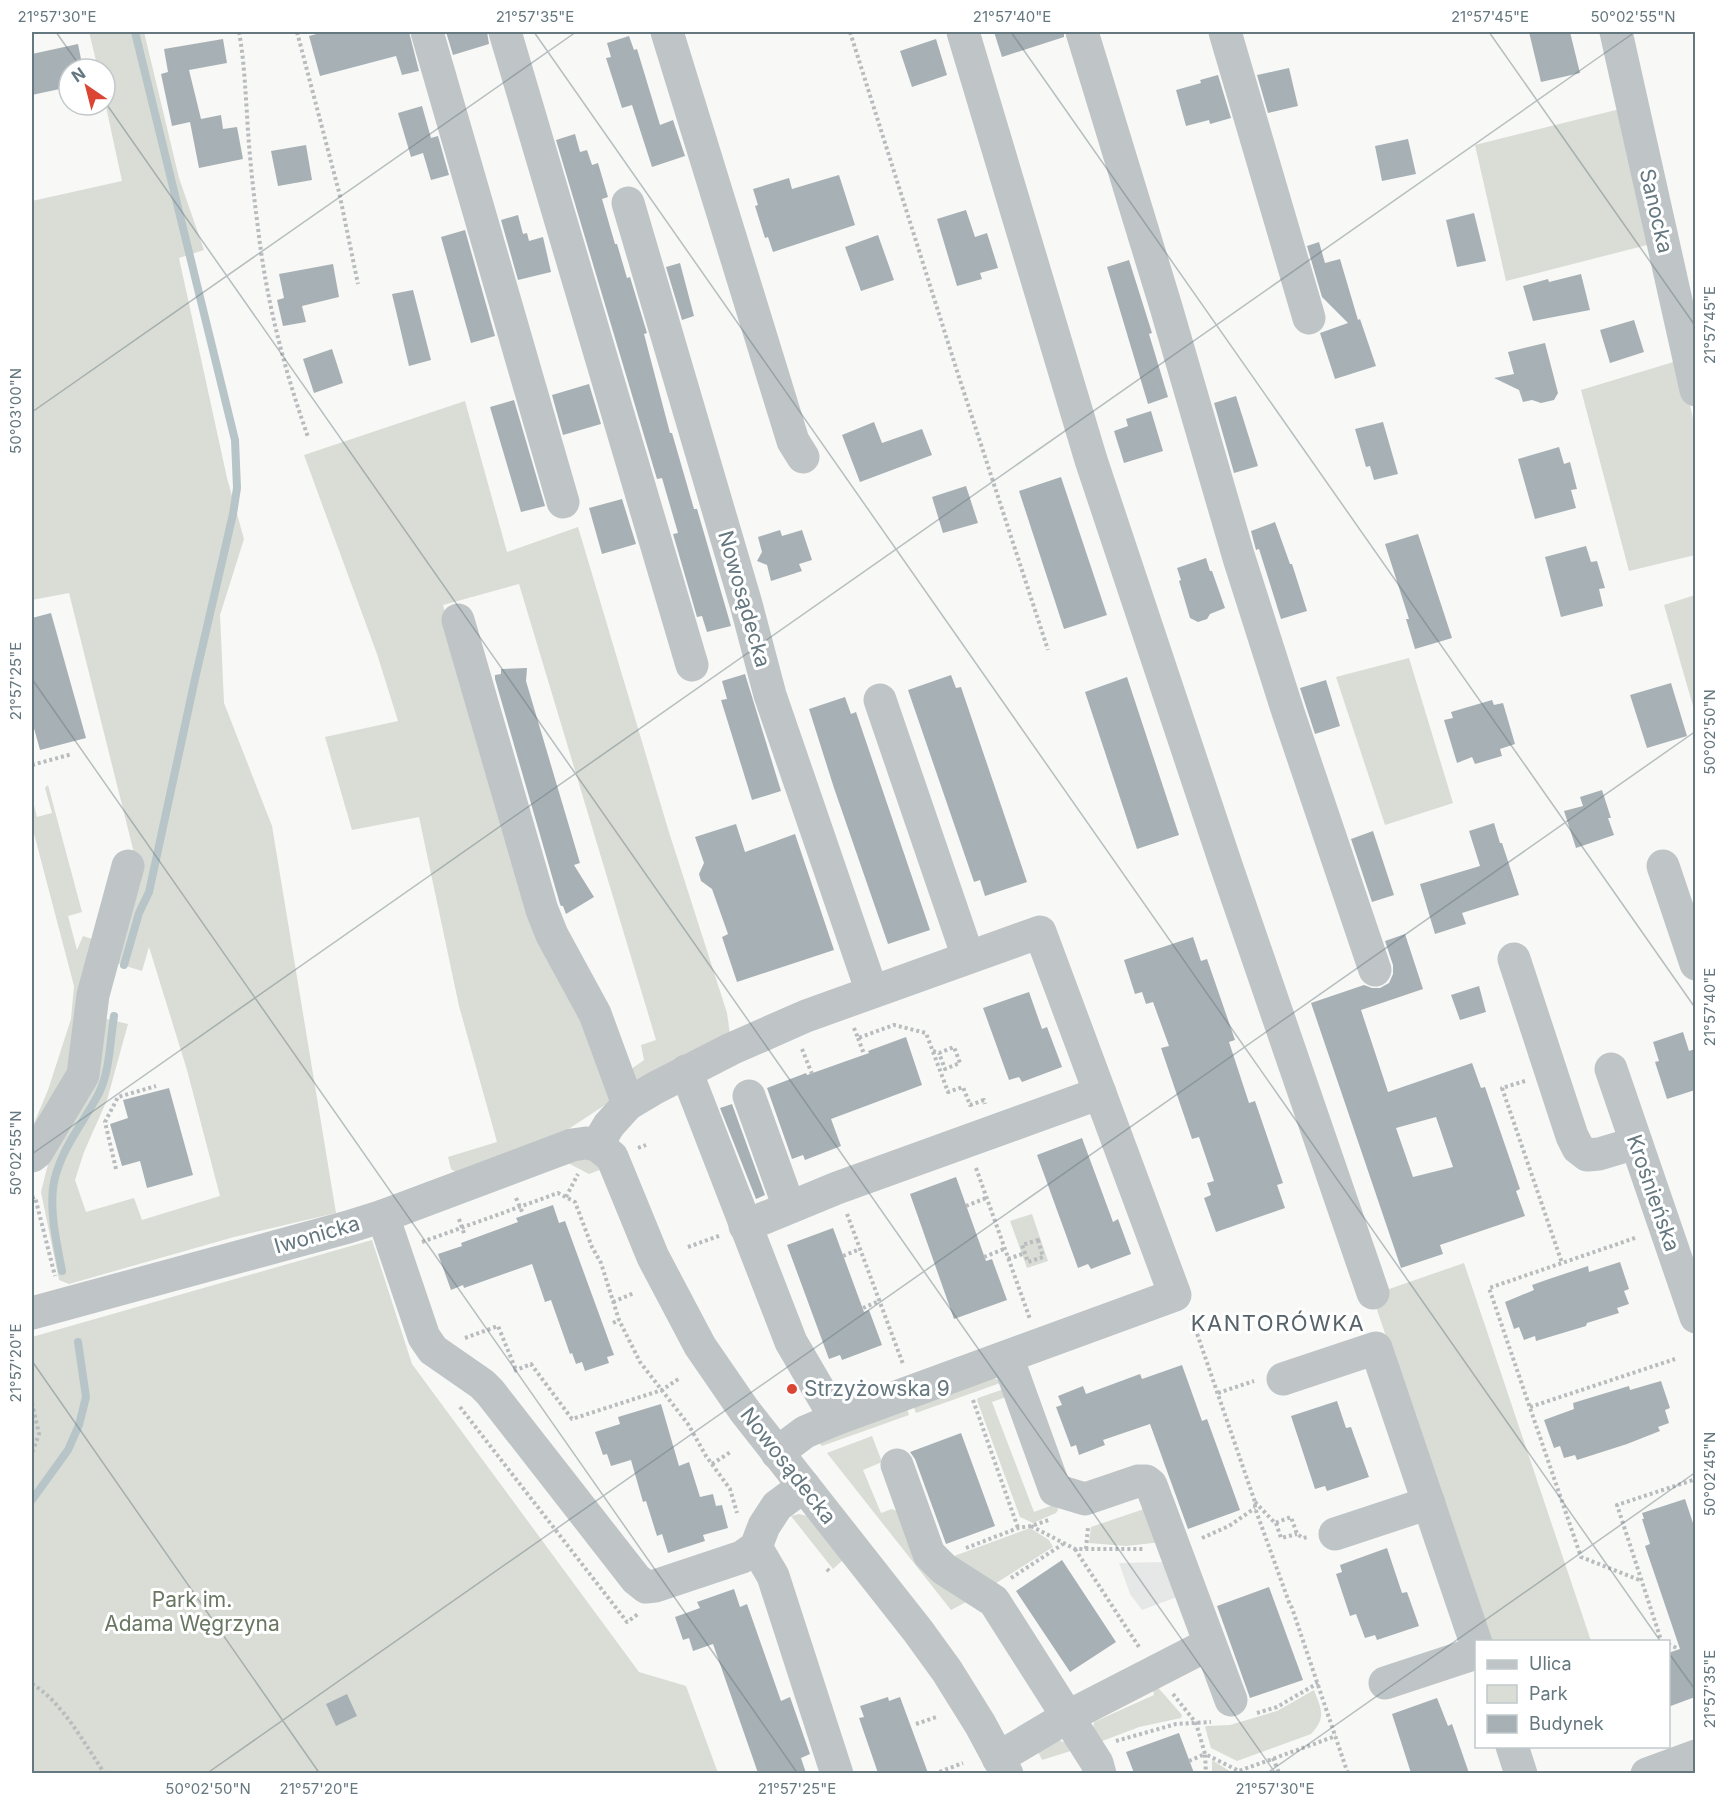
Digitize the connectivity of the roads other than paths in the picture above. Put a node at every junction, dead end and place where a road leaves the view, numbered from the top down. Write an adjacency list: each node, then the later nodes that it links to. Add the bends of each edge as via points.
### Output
1 (427, 32): 12 (street)
2 (505, 32): 14 (street)
3 (667, 32): 11 (street, via 793,441)
4 (963, 32): 34 (street, via 1092,460)
5 (1083, 32): 21 (street, via 1239,558)
6 (1225, 32): 9 (street)
7 (1616, 32): 10 (street, Sanocka)
8 (628, 203): 22 (street, Nowosądecka, via 770,695)
9 (1309, 318)
10 (1695, 390)
11 (803, 457)
12 (563, 502)
13 (458, 620): 27 (street, via 542,910 595,1014)
14 (692, 665)
15 (880, 700): 18 (street)
16 (128, 866): 30 (street, via 93,995 83,1075)
17 (1663, 866): 20 (street)
18 (968, 957): 22 (street); 25 (street, via 1040,932)
19 (1514, 959): 28 (street, via 1578,1148 1587,1155 1599,1154)
20 (1695, 964)
21 (1375, 970)
22 (872, 992): 24 (street, via 806,1016)
23 (1611, 1069): 28 (street, Krośnieńska)
24 (686, 1071): 27 (street); 33 (street)
25 (1100, 1093): 31 (street); 37 (street, via 1175,1295)
26 (748, 1096): 31 (street)
27 (628, 1104): 29 (street)
28 (1636, 1143): 36 (street, Krośnieńska)
29 (597, 1145): 32 (street, Iwonicka, via 572,1145); 40 (street, Nowosądecka, via 612,1157 653,1257 700,1346)
30 (32, 1156)
31 (789, 1207): 33 (street)
32 (383, 1216): 35 (street, Iwonicka); 45 (street, via 424,1337 433,1350 490,1392 636,1579 646,1587 655,1586 742,1557)
33 (745, 1226): 39 (street, via 791,1342)
34 (1373, 1293)
35 (32, 1313)
36 (1695, 1317)
37 (1007, 1357): 39 (street); 47 (street, via 1055,1490 1085,1499 1138,1481 1151,1485 1187,1543)
38 (1283, 1379): 43 (street, via 1376,1348)
39 (836, 1419): 40 (street, via 806,1432)
40 (777, 1453): 42 (street, Nowosądecka)
41 (897, 1465): 51 (street, via 929,1554 944,1569 994,1601)
42 (804, 1486): 45 (street, via 777,1506); 54 (street, Nowosądecka, via 947,1671)
43 (1429, 1503): 44 (street); 46 (street)
44 (1335, 1534)
45 (752, 1550): 55 (street, via 773,1576)
46 (1475, 1640)
47 (1209, 1644): 50 (street); 51 (street)
48 (1475, 1653): 49 (street)
49 (1385, 1683)
50 (1231, 1700)
51 (1066, 1717): 54 (street); 56 (street)
52 (1513, 1748): 57 (street)
53 (1695, 1756): 58 (street)
54 (1003, 1766)
55 (837, 1773)
56 (1100, 1773)
57 (1521, 1773)
58 (1647, 1773)

